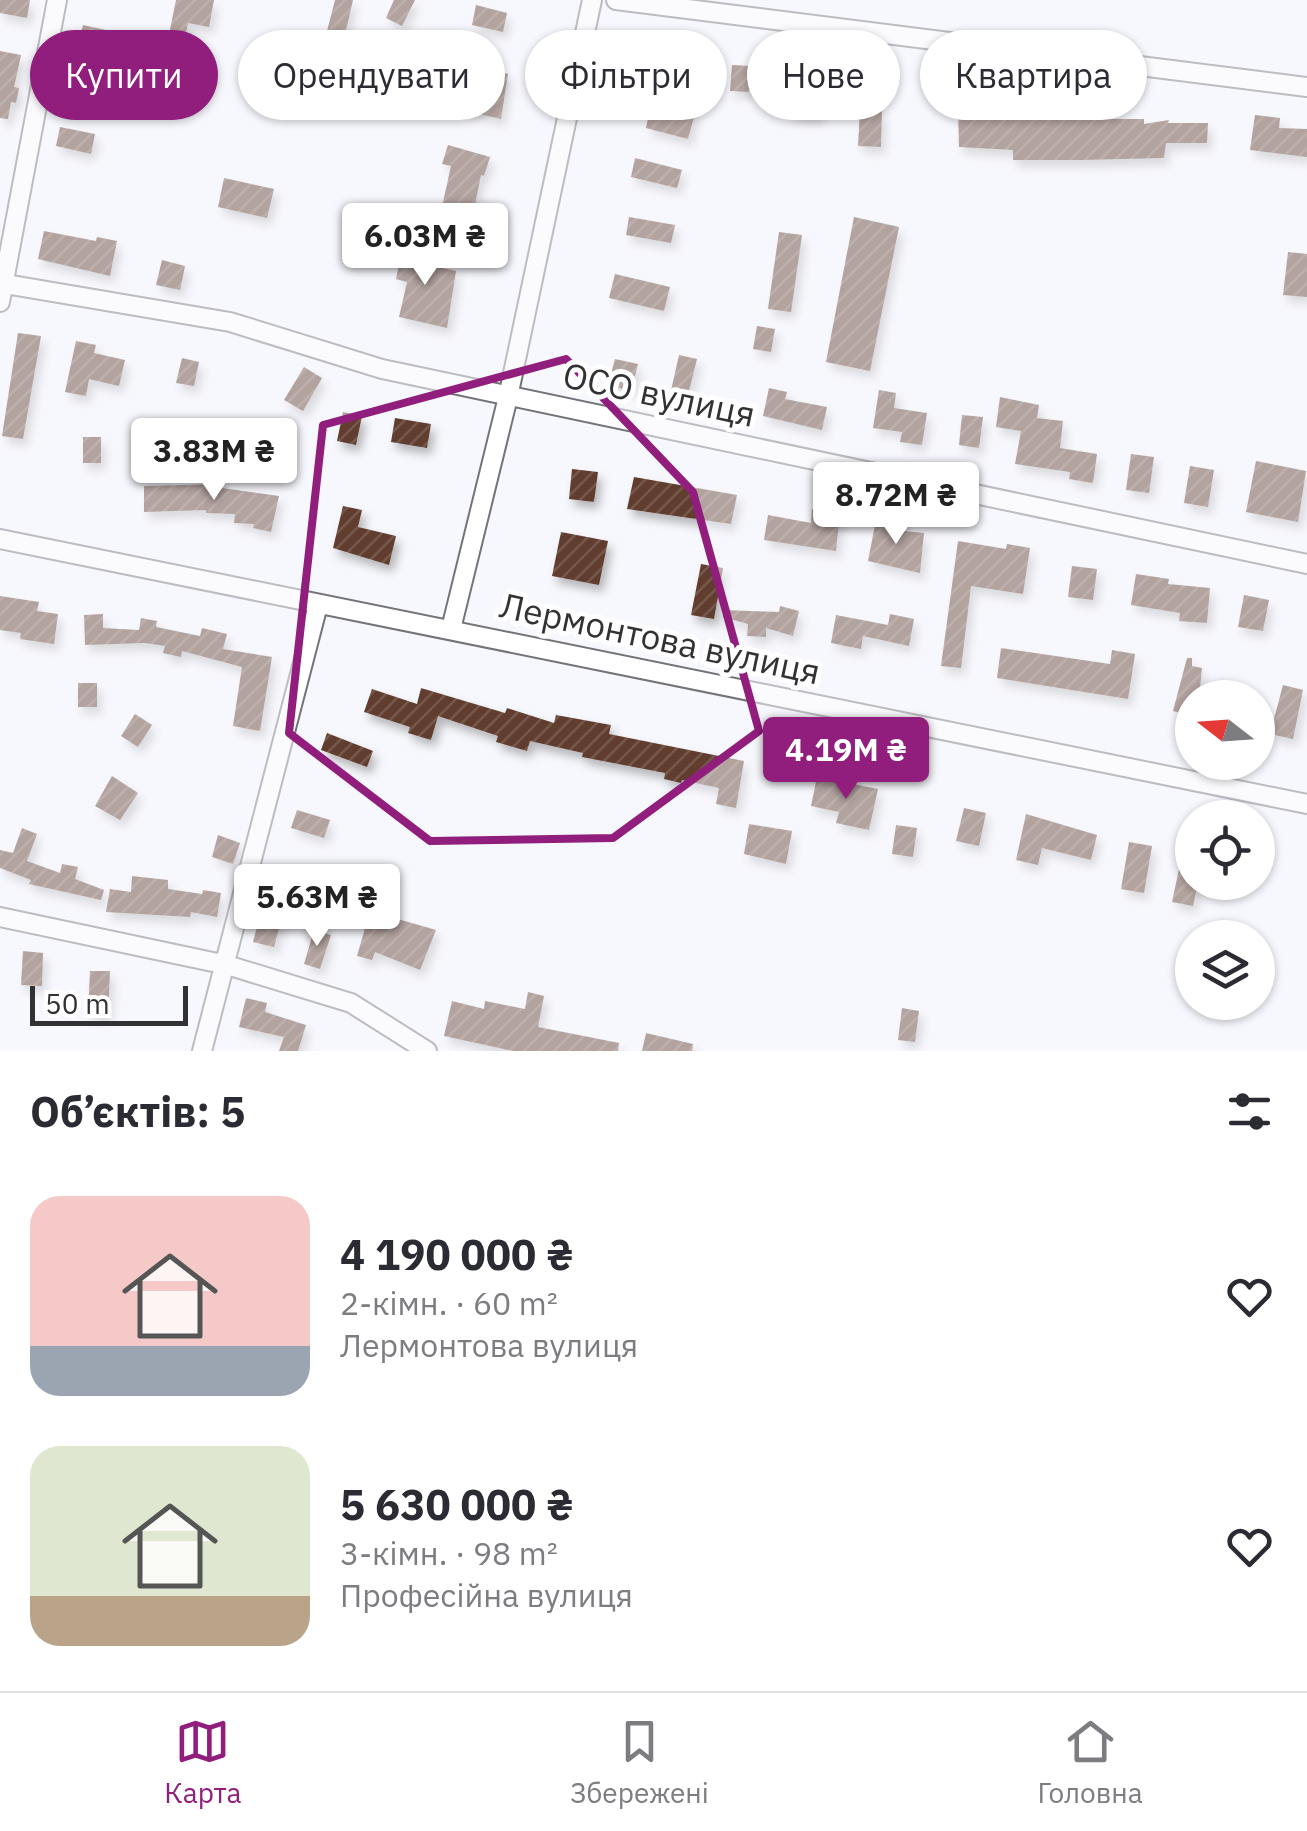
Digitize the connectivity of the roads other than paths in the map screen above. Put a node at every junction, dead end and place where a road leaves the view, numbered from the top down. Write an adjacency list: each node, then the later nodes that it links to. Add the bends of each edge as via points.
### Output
1 (57, 0): 5 (street)
2 (592, 0): 7 (street)
3 (616, 0): 4 (street)
4 (1307, 87)
5 (2, 283): 6 (street); 7 (street, ОСО вулиця, via 230,322 382,369)
6 (0, 302)
7 (508, 397): 9 (street, ОСО вулиця); 11 (street)
8 (0, 539): 10 (street, Лермонтова вулиця)
9 (1307, 564)
10 (318, 606): 11 (street, Лермонтова вулиця); 14 (street)
11 (451, 629): 12 (street, Лермонтова вулиця)
12 (1307, 804)
13 (0, 917): 14 (street)
14 (226, 965): 15 (street); 16 (street, via 351,1003)
15 (202, 1051)
16 (427, 1051)

